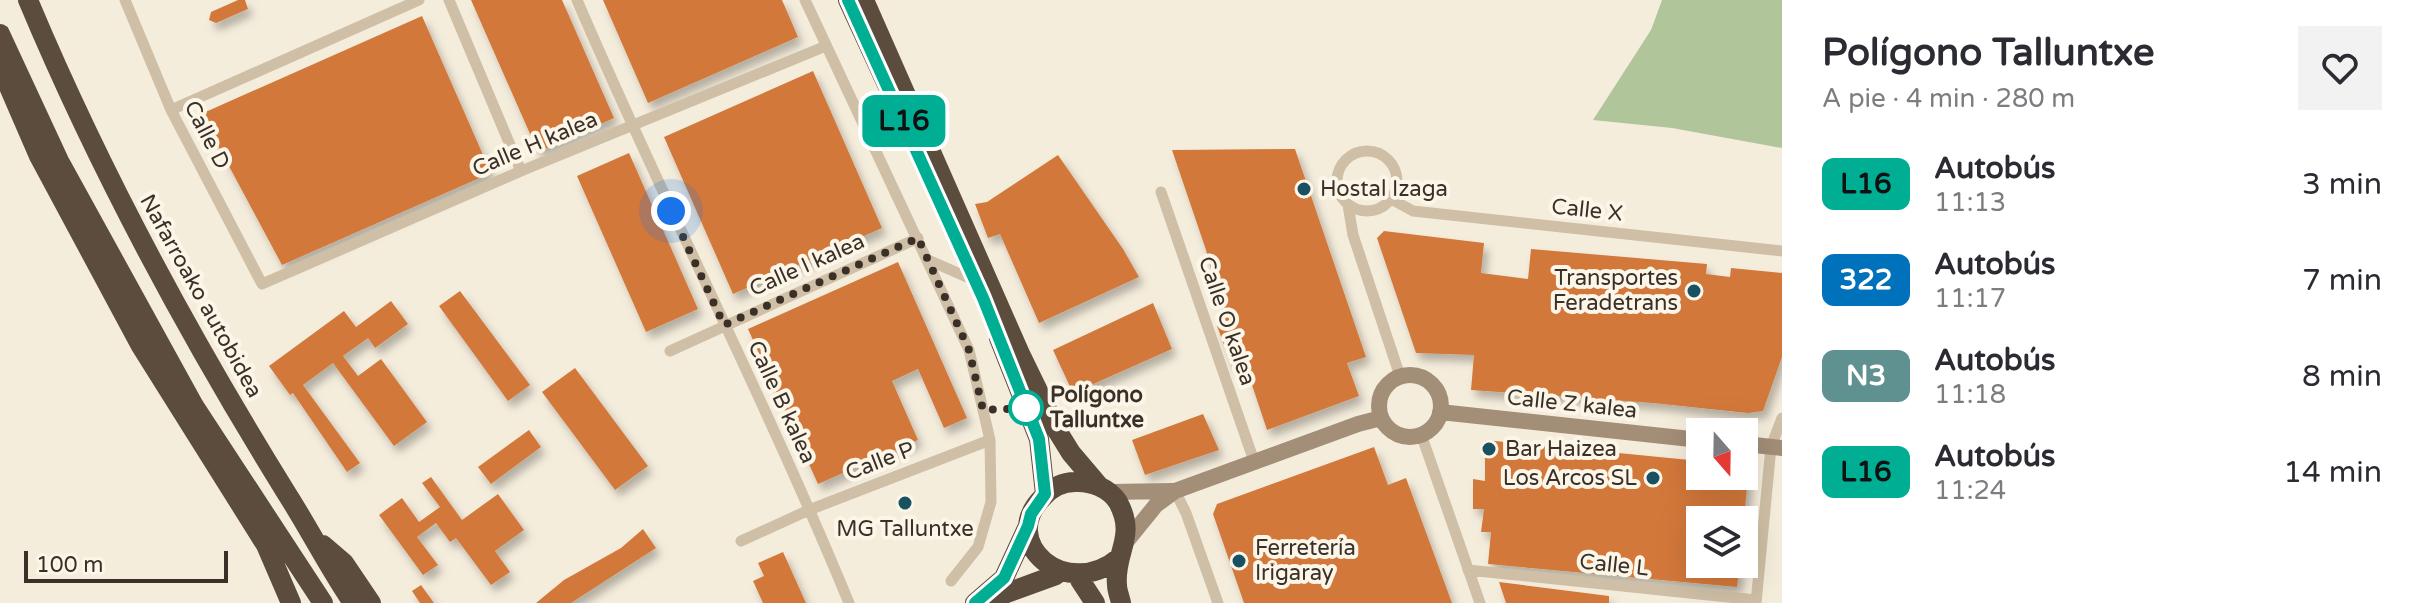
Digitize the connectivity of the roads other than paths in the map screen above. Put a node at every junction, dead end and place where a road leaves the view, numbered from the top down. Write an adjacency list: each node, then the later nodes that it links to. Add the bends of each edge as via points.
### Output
1 (28, 0): 39 (highway, Nafarroako autobidea, via 138,232)
2 (125, 0): 12 (street, Calle D)
3 (419, 0): 12 (street)
4 (449, 0): 14 (street)
5 (577, 0): 13 (street, Calle B kalea)
6 (805, 0): 10 (street)
7 (848, 0): 21 (highway)
8 (864, 0): 34 (highway, via 1058,432)
9 (0, 34): 48 (highway, via 59,161 194,406)
10 (826, 46): 13 (street, Calle H kalea); 18 (street)
11 (0, 66): 47 (highway, via 39,156 141,346 266,545)
12 (171, 110): 22 (street, Calle D)
13 (631, 126): 14 (street, Calle H kalea); 23 (street, Calle B kalea)
14 (521, 171): 22 (street, Calle H kalea)
15 (1161, 192): 33 (street, Calle O kalea)
16 (1391, 199): 17 (street, via 1371,211); 17 (street, via 1396,170 1383,155 1363,150 1339,168 1337,188); 19 (street, Calle X, via 1413,211)
17 (1348, 205): 25 (street)
18 (918, 238): 20 (street); 23 (street, Calle I kalea)
19 (1782, 251)
20 (928, 260): 21 (street); 31 (street, via 969,350)
21 (976, 281): 36 (highway, via 1039,439)
22 (262, 284)
23 (724, 325): 24 (street, Calle I kalea); 37 (street, Calle B kalea)
24 (670, 351)
25 (1400, 376): 26 (street, via 1413,375 1435,387); 27 (street, via 1384,388)
26 (1440, 412): 29 (street, via 1435,424); 30 (street, Calle Z kalea)
27 (1381, 418): 29 (street, via 1400,435); 33 (street)
28 (1782, 418): 32 (street)
29 (1421, 434): 42 (street)
30 (1686, 438)
31 (990, 440): 37 (street, Calle P); 45 (street, via 991,502 978,547)
32 (1777, 448): 46 (street)
33 (1255, 464): 35 (street)
34 (1104, 489): 35 (street); 36 (highway, via 1071,482); 41 (highway, via 1117,500 1127,525)
35 (1175, 491): 41 (street, via 1156,505); 56 (street)
36 (1045, 494): 38 (highway)
37 (809, 510): 40 (street, Calle P); 51 (street, Calle B kalea)
38 (1028, 526): 43 (highway, via 1034,555); 52 (highway, via 1004,578)
39 (313, 536): 49 (highway, Nafarroako autobidea); 50 (highway, via 344,563)
40 (741, 541)
41 (1123, 549): 44 (highway, via 1109,569); 55 (highway, via 1116,585)
42 (1468, 570): 46 (street, Calle L); 57 (street)
43 (1056, 575): 44 (highway); 53 (highway, via 1004,594)
44 (1080, 580): 54 (highway)
45 (951, 581)
46 (1756, 601)
47 (291, 603)
48 (323, 603)
49 (353, 603)
50 (371, 603)
51 (849, 603)
52 (975, 603)
53 (994, 603)
54 (1095, 603)
55 (1121, 603)
56 (1218, 603)
57 (1480, 603)

